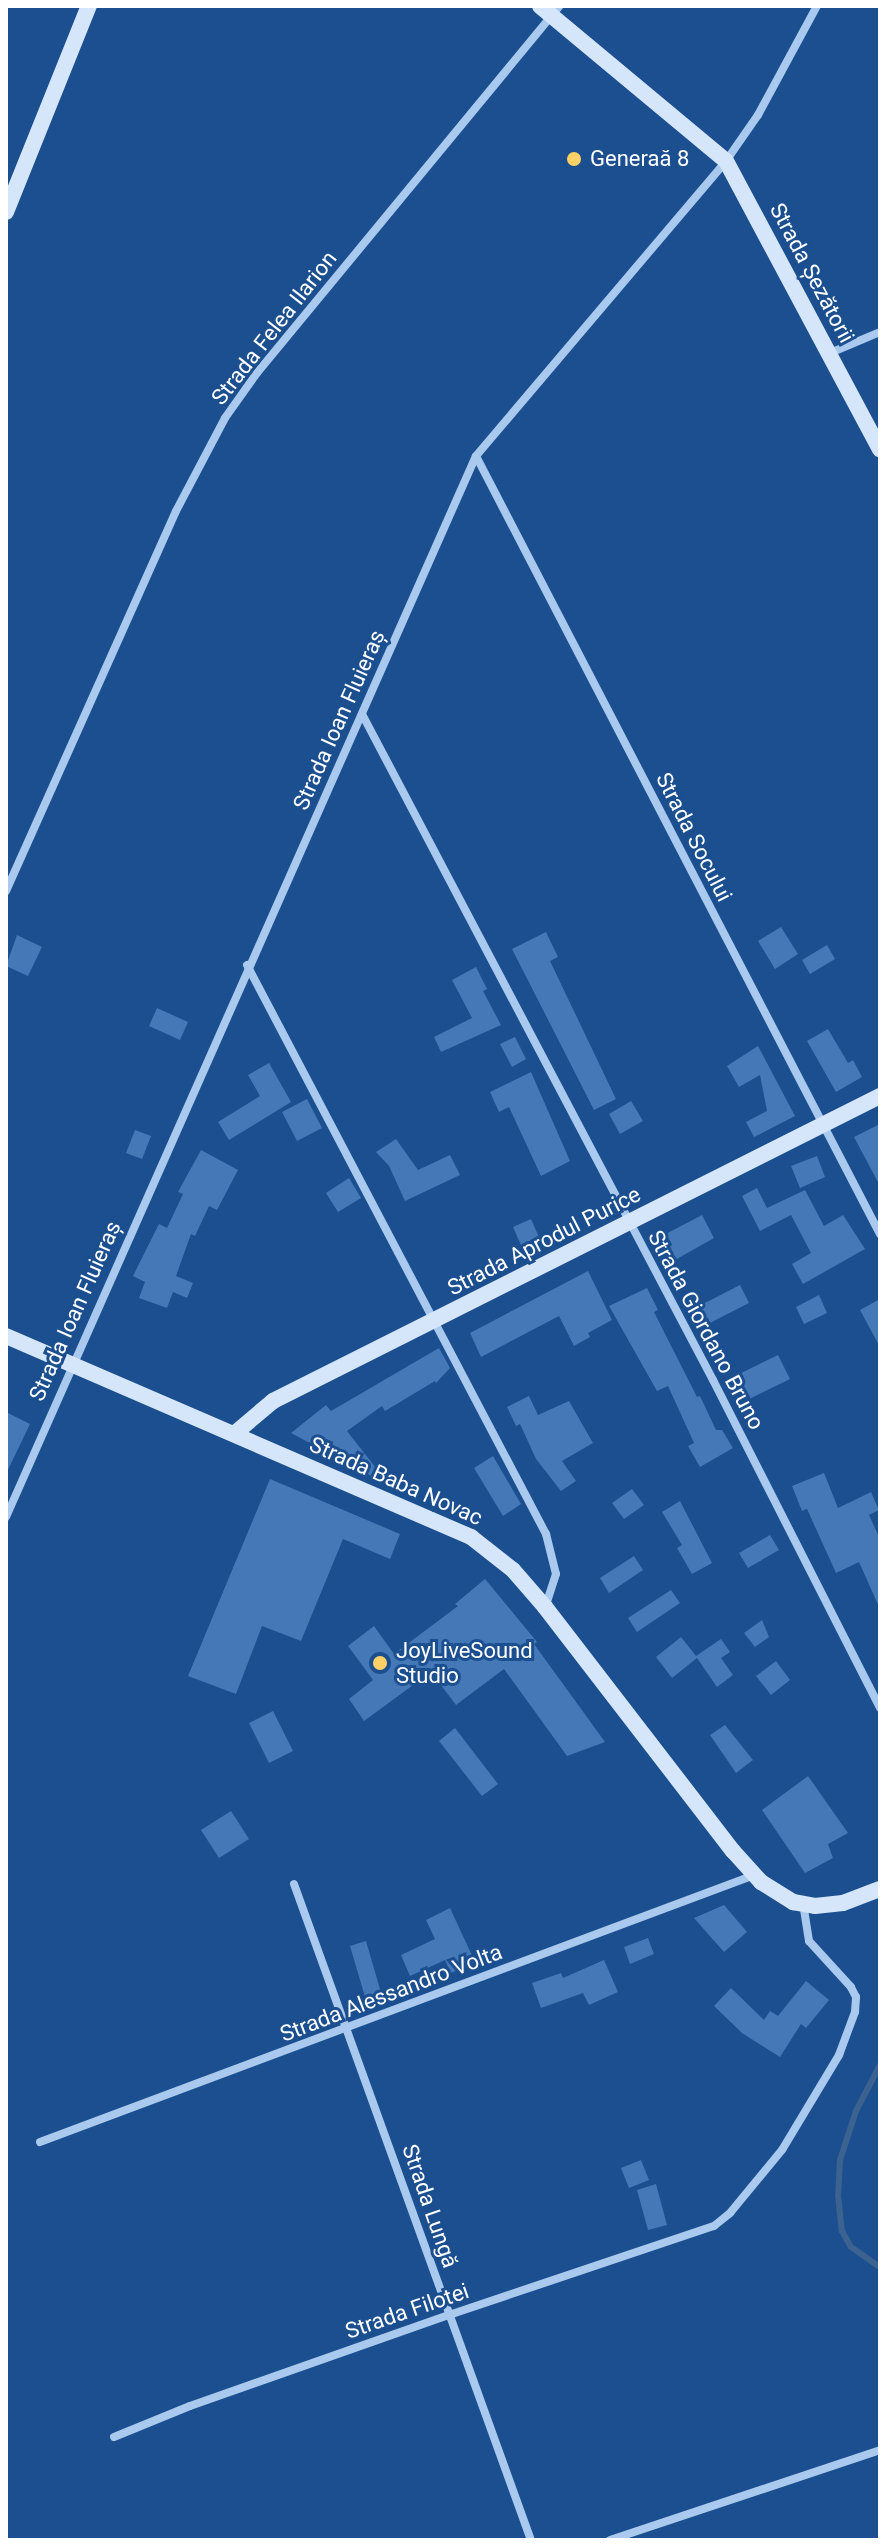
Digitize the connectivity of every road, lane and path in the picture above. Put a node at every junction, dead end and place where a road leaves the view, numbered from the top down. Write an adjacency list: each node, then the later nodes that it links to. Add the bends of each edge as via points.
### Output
1 (89, 6): 5 (street)
2 (817, 6): 4 (street, Strada Ioan Fluieraș, via 758,115)
3 (551, 9): 4 (street); 11 (street, Strada Felea Ilarion, via 225,418 176,511)
4 (726, 161): 7 (street, Strada Șezătorii); 9 (street, Strada Ioan Fluieraș)
5 (6, 212)
6 (880, 332): 7 (street)
7 (830, 353): 8 (street, Strada Șezătorii)
8 (880, 449)
9 (476, 456): 10 (street, Strada Ioan Fluieraș); 14 (street, Strada Socului)
10 (362, 714): 12 (street, Strada Ioan Fluieraș); 15 (street, Strada Giordano Bruno)
11 (6, 891)
12 (247, 965): 17 (street); 19 (street, Strada Ioan Fluieraș)
13 (880, 1096): 14 (street, Strada Aprodul Purice)
14 (823, 1125): 15 (street, Strada Aprodul Purice); 16 (street, Strada Socului)
15 (629, 1223): 17 (street, Strada Aprodul Purice); 23 (street, Strada Giordano Bruno)
16 (880, 1234)
17 (434, 1321): 20 (street, Strada Aprodul Purice, via 273,1401); 22 (street, via 546,1534 556,1574)
18 (6, 1336): 19 (street, Strada Baba Novac)
19 (71, 1363): 20 (street, Strada Baba Novac); 21 (street, Strada Ioan Fluieraș)
20 (234, 1434): 22 (street, Strada Baba Novac, via 471,1537 513,1570)
21 (6, 1517)
22 (545, 1607): 24 (street, Strada Baba Novac)
23 (880, 1708)
24 (754, 1875): 27 (street, Strada Baba Novac); 28 (street, Strada Alessandro Volta)
25 (294, 1884): 28 (street, Strada Lungă)
26 (880, 1889): 27 (street, via 843,1903)
27 (803, 1905): 30 (street, Strada Filotei, via 809,1941 851,1987 855,2012 839,2055 753,2188 714,2226)
28 (349, 2029): 29 (street, Strada Alessandro Volta); 30 (street, Strada Lungă)
29 (40, 2142)
30 (449, 2315): 31 (street, Strada Filotei); 33 (street, Strada Lungă)
31 (114, 2437)
32 (880, 2450): 34 (street)
33 (531, 2540)
34 (610, 2540)

